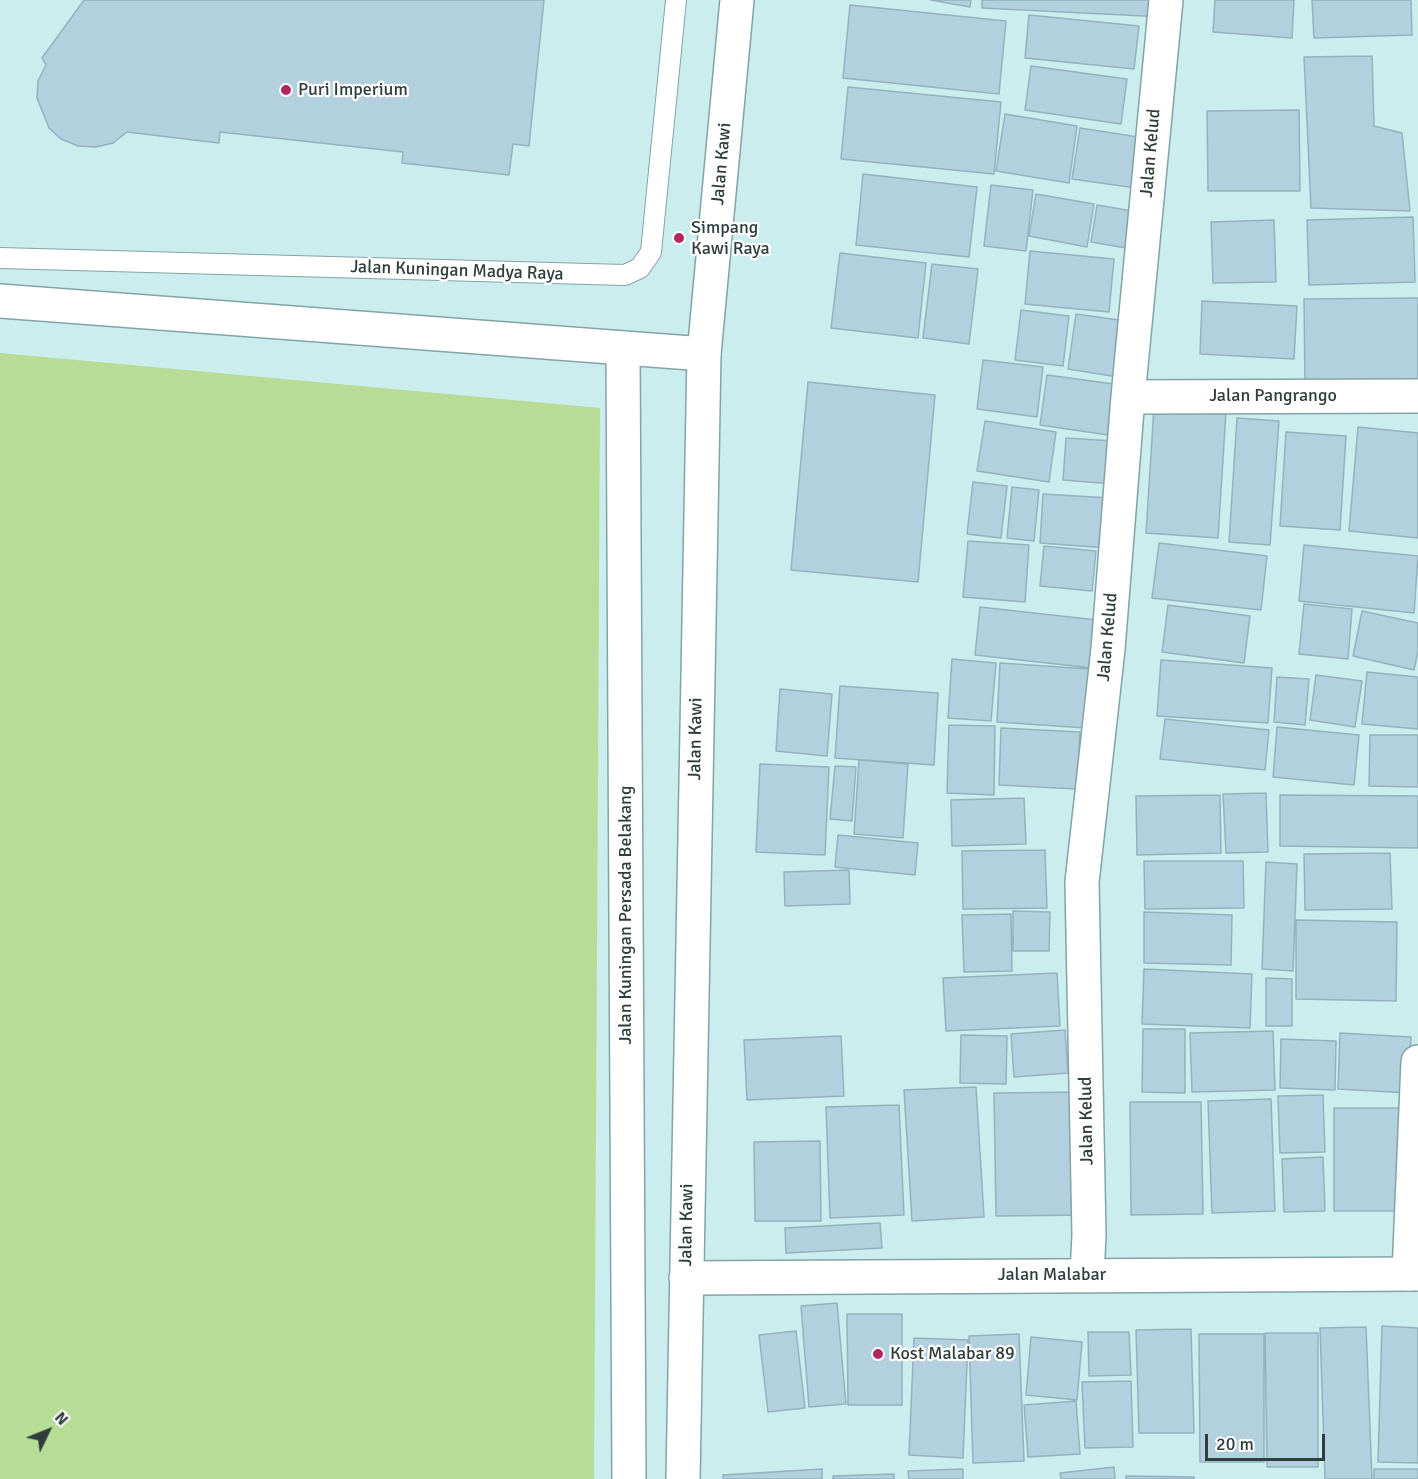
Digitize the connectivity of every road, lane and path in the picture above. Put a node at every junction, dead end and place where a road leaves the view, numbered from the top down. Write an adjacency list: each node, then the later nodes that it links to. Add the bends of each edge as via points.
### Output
1 (676, 0): 4 (lane, Jalan Kuningan Madya Raya, via 651,252 640,268 626,275)
2 (737, 0): 7 (street, Jalan Kawi)
3 (1166, 0): 9 (street, Jalan Kelud)
4 (0, 258)
5 (0, 301): 6 (street)
6 (623, 350): 7 (street); 14 (street, Jalan Kuningan Persada Belakang)
7 (704, 354): 13 (street, Jalan Kawi)
8 (1418, 396): 9 (street, Jalan Pangrango)
9 (1128, 397): 12 (street, Jalan Kelud, via 1108,649 1082,882)
10 (1418, 1062): 11 (street)
11 (1413, 1274): 12 (street, Jalan Malabar)
12 (1087, 1275): 13 (street, Jalan Malabar)
13 (686, 1278): 15 (street, Jalan Kawi)
14 (628, 1479)
15 (683, 1479)

